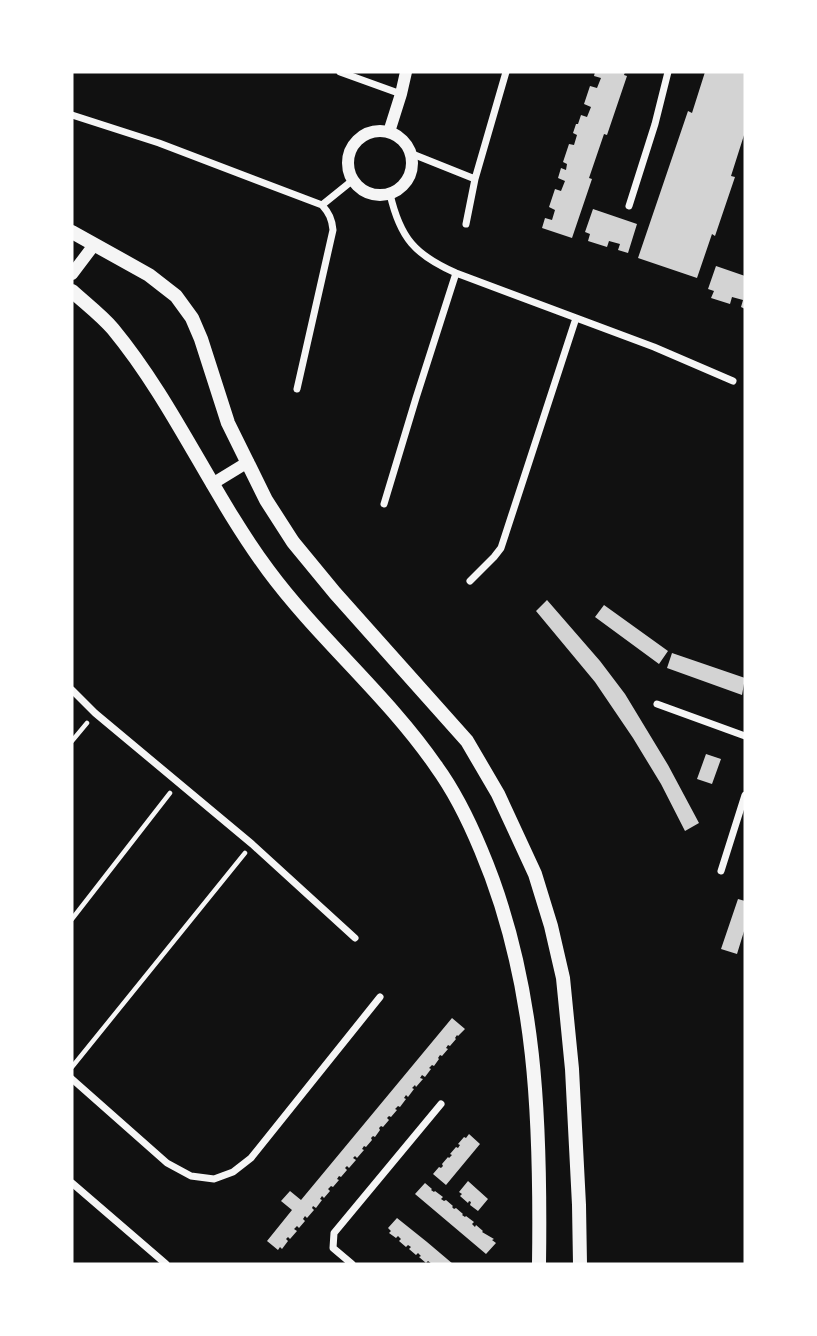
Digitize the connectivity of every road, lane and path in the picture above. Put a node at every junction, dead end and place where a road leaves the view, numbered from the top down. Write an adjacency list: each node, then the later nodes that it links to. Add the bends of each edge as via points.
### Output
1 (340, 72): 5 (street)
2 (406, 72): 5 (street)
3 (506, 72): 9 (street)
4 (668, 72): 13 (street)
5 (401, 94): 7 (street)
6 (72, 115): 12 (street)
7 (389, 132): 8 (street); 10 (street, via 367,134 351,148 348,170)
8 (410, 153): 9 (street); 11 (street, via 406,182)
9 (475, 179): 14 (street)
10 (353, 180): 11 (street, via 370,194); 12 (street)
11 (390, 194): 17 (street, via 406,236 421,255)
12 (322, 205): 22 (street, via 333,230)
13 (629, 206)
14 (466, 224)
15 (72, 232): 16 (main road)
16 (94, 245): 18 (street); 23 (main road, via 149,275 184,307 201,339 228,423)
17 (456, 273): 20 (street); 25 (street)
18 (72, 274)
19 (72, 291): 24 (main road, via 111,326 136,358)
20 (576, 318): 21 (street); 26 (street, via 501,548)
21 (733, 381)
22 (297, 389)
23 (248, 462): 24 (street); 46 (main road, via 293,542 467,741 535,874 563,978 568,1017)
24 (212, 484): 45 (main road, via 267,570 437,766 471,825 496,886 530,1033 539,1143)
25 (384, 504)
26 (470, 581)
27 (72, 691): 29 (street)
28 (657, 704): 30 (street)
29 (95, 713): 31 (path); 32 (street)
30 (745, 736)
31 (72, 741)
32 (178, 783): 34 (street); 36 (path)
33 (745, 795): 35 (street)
34 (252, 844): 37 (street); 39 (path)
35 (721, 872)
36 (72, 919)
37 (355, 938)
38 (380, 996): 40 (street, via 251,1158 214,1179 191,1176 167,1163)
39 (72, 1068)
40 (72, 1079)
41 (441, 1104): 44 (street, via 334,1233 333,1248)
42 (72, 1182): 43 (street)
43 (166, 1264)
44 (352, 1264)
45 (539, 1264)
46 (580, 1264)

